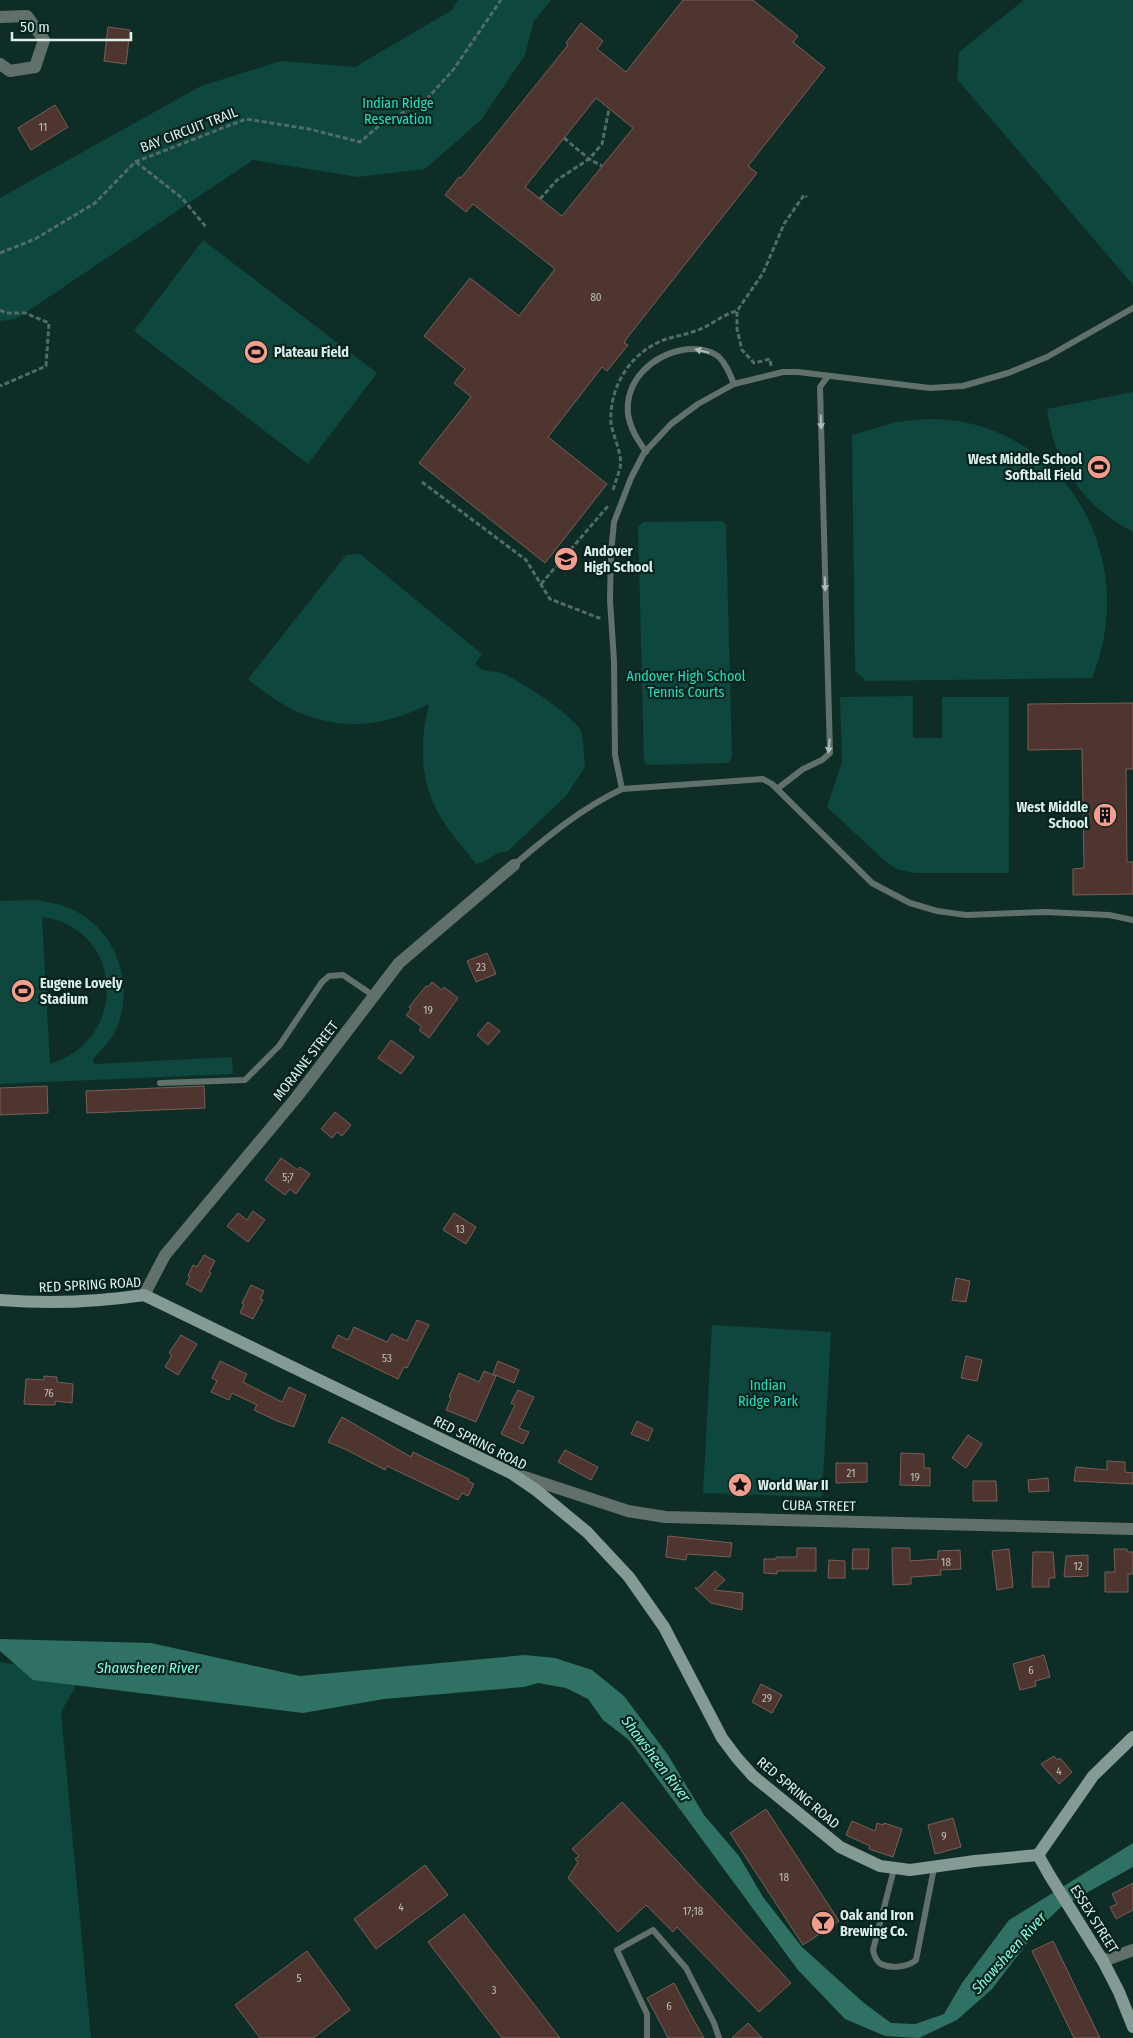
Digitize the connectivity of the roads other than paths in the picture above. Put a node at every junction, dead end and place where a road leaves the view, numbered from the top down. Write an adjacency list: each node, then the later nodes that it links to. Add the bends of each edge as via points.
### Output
1 (0, 17): 2 (street, via 27,16 44,40 35,67 10,71)
2 (0, 64)
3 (1133, 308): 4 (lane, via 1047,357 963,386 930,388)
4 (828, 376): 5 (lane, via 798,372 773,374); 8 (lane, one-way to 8, via 820,387 830,754 803,769)
5 (734, 384): 6 (lane, via 671,424); 6 (lane, one-way to 6, via 718,356 701,349 674,352 652,363 633,386 628,412 630,426)
6 (646, 452): 7 (lane, via 631,478 614,522 611,553 615,755)
7 (622, 789): 8 (lane, via 758,778 768,781); 9 (lane, via 601,799 559,828)
8 (778, 790): 10 (lane, via 872,883 910,903 966,915 1045,912 1108,915)
9 (514, 865): 11 (street, MORAINE STREET, via 399,963)
10 (1133, 920)
11 (375, 997): 12 (lane, via 343,975 329,976 279,1046 245,1080); 13 (street, MORAINE STREET, via 165,1255)
12 (160, 1083)
13 (144, 1295): 14 (main road, RED SPRING ROAD, via 33,1303); 15 (main road, RED SPRING ROAD)
14 (0, 1300)
15 (511, 1472): 16 (street, CUBA STREET, via 628,1511 665,1517); 20 (main road, RED SPRING ROAD, via 587,1532 629,1578 664,1627 722,1738 745,1768 840,1847 880,1866)
16 (1133, 1529)
17 (1133, 1737): 18 (main road, via 1093,1776)
18 (1038, 1855): 19 (main road, RED SPRING ROAD); 22 (main road, ESSEX STREET)
19 (934, 1868): 20 (main road, RED SPRING ROAD); 20 (lane, via 916,1960 910,1966 902,1967 881,1964 873,1950)
20 (894, 1869)
21 (1133, 1950): 22 (street)
22 (1102, 1961): 23 (main road, ESSEX STREET)
23 (1133, 2027)
24 (647, 2038): 25 (lane, via 647,2014 617,1950 653,1930 686,1968 714,2023)
25 (718, 2038)

